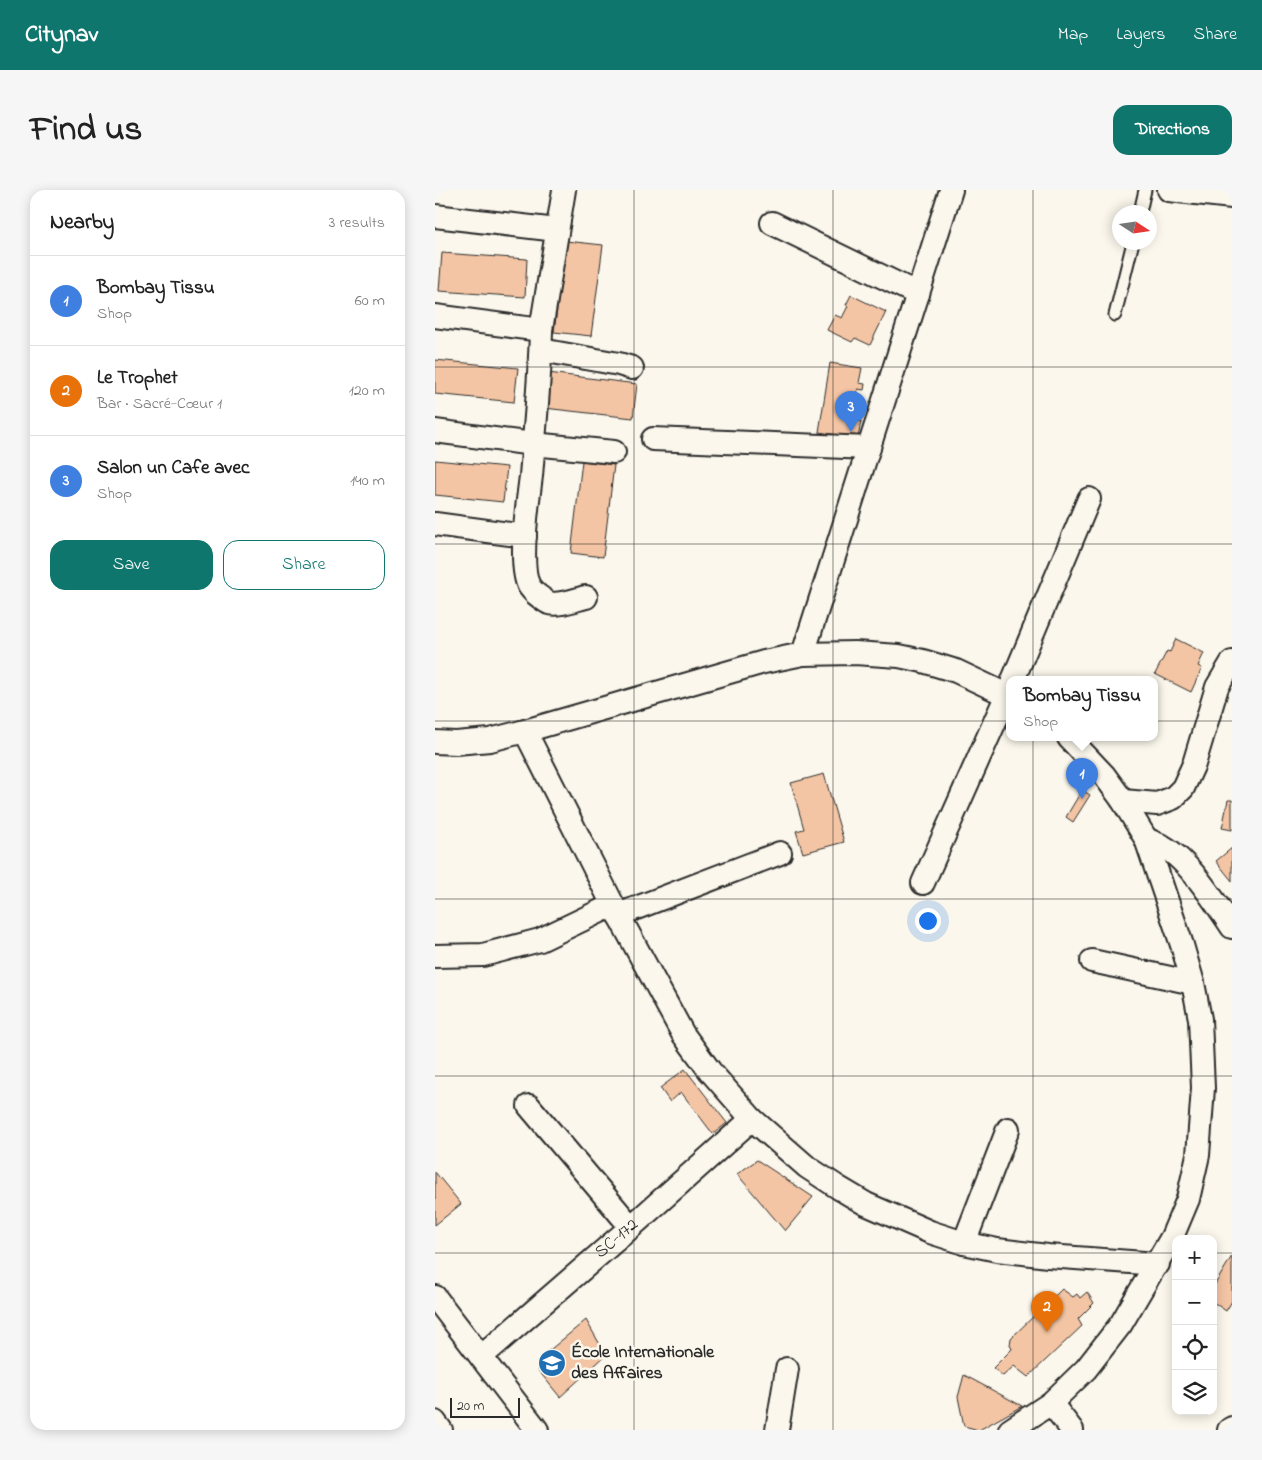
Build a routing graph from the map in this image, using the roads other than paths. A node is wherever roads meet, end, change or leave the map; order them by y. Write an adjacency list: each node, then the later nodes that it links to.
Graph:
1 (564, 190): 9 (street)
2 (951, 190): 11 (street)
3 (1145, 190): 6 (lane)
4 (1169, 190): 5 (street)
5 (1232, 198)
6 (1142, 205)
7 (435, 216): 9 (street)
8 (772, 223): 11 (street)
9 (557, 230): 14 (street)
10 (1131, 250): 12 (lane)
11 (918, 294): 19 (street)
12 (1115, 315)
13 (435, 316): 14 (street)
14 (541, 340): 15 (street); 18 (street)
15 (632, 368)
16 (435, 431): 18 (street)
17 (653, 439): 19 (street)
18 (533, 444): 20 (street); 23 (street)
19 (869, 448): 25 (street)
20 (614, 452)
21 (1089, 499): 27 (street)
22 (435, 524): 23 (street)
23 (525, 536): 24 (street)
24 (586, 597)
25 (803, 654): 28 (street); 30 (street)
26 (1232, 662): 33 (street)
27 (1016, 676)
28 (1006, 689)
29 (1006, 699): 36 (street)
30 (525, 731): 32 (street); 37 (street)
31 (1072, 741): 33 (street)
32 (435, 742)
33 (1123, 801): 34 (street)
34 (1146, 839): 38 (street); 41 (street)
35 (780, 854): 37 (street)
36 (923, 883)
37 (615, 910): 39 (street); 43 (street)
38 (1232, 927)
39 (435, 956)
40 (1092, 961): 41 (street)
41 (1193, 982): 47 (street)
42 (529, 1106): 45 (street)
43 (751, 1119): 45 (street, SC-172); 46 (street)
44 (1009, 1128): 46 (street)
45 (631, 1227): 49 (street, SC-172)
46 (965, 1244): 47 (street)
47 (1158, 1264): 51 (street)
48 (435, 1297): 49 (street)
49 (481, 1357): 54 (street)
50 (787, 1369): 55 (street)
51 (1051, 1403): 56 (street); 57 (street)
52 (435, 1422): 53 (street)
53 (441, 1430)
54 (537, 1430)
55 (777, 1430)
56 (1010, 1430)
57 (1072, 1430)

